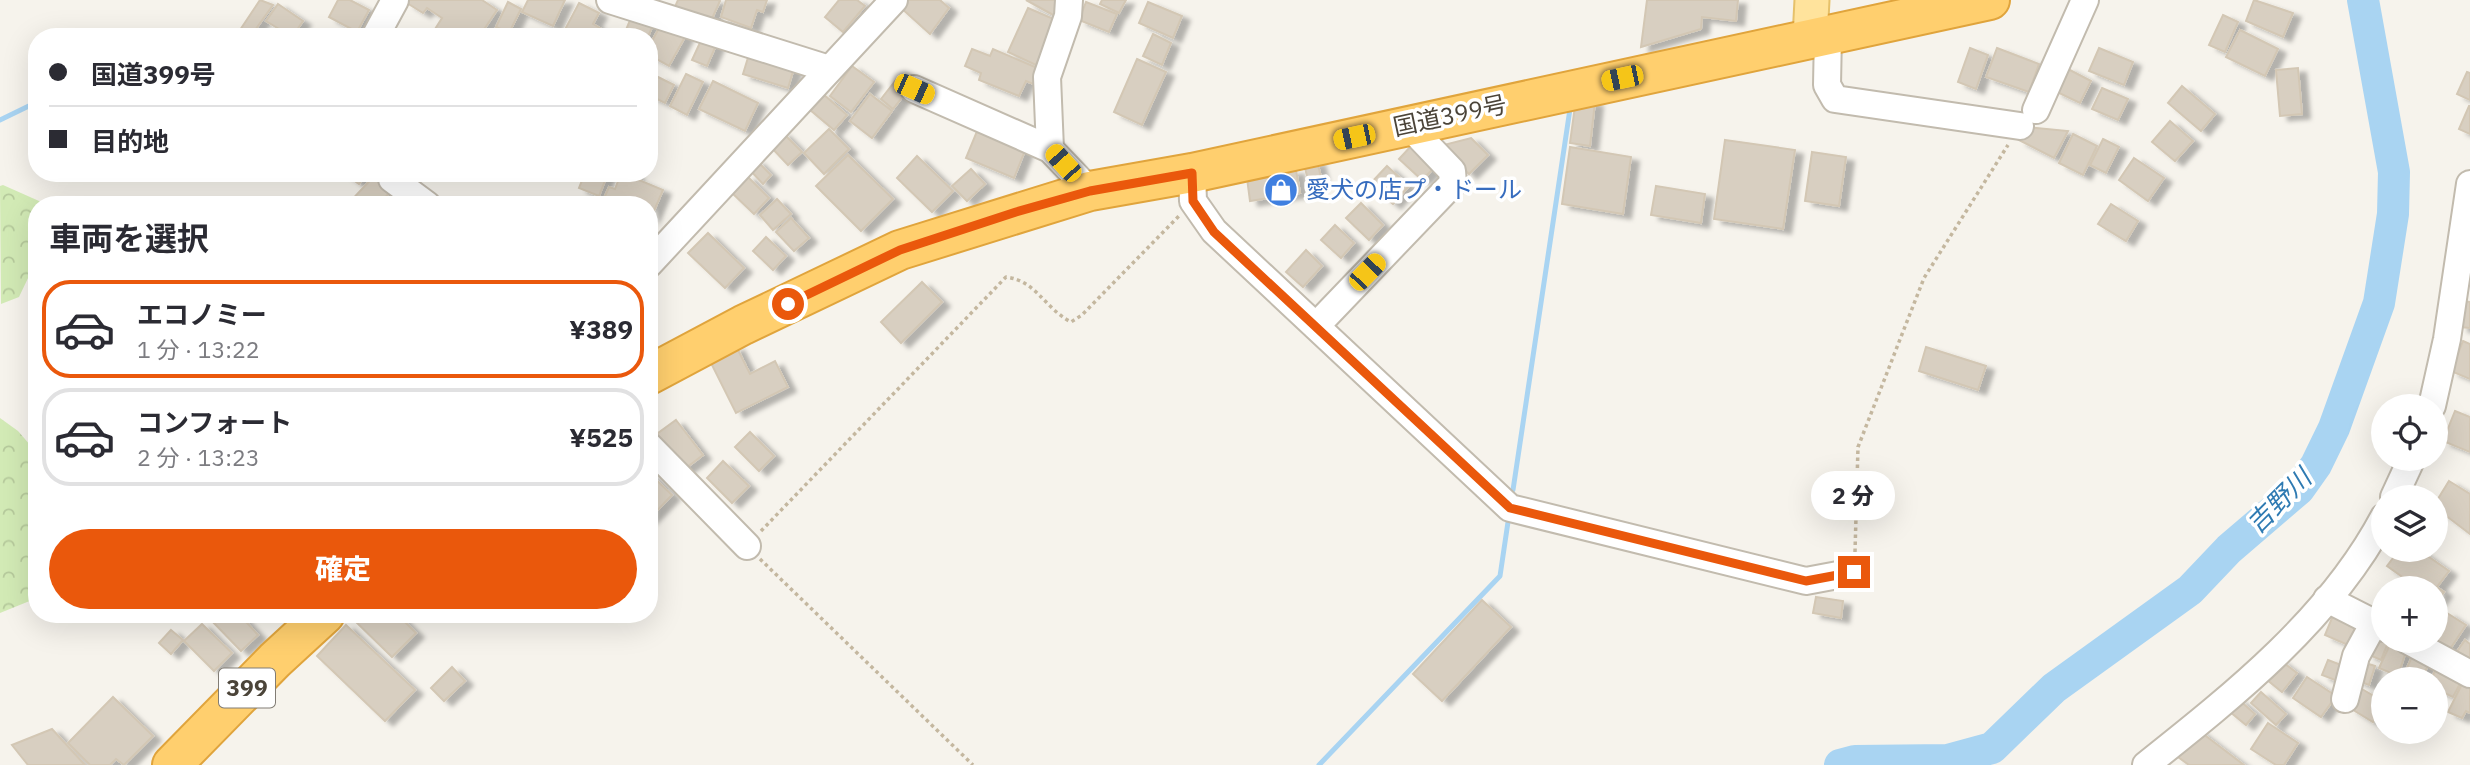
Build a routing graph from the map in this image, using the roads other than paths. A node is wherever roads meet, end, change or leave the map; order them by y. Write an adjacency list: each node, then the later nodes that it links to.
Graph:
1 (395, 0): 8 (street)
2 (610, 0): 10 (street)
3 (894, 0): 10 (street)
4 (1069, 0): 13 (street)
5 (1812, 0): 9 (main road)
6 (1990, 0): 9 (highway, 国道399号)
7 (2085, 0): 9 (street)
8 (380, 28)
9 (1819, 36): 12 (highway, 国道399号)
10 (829, 69): 19 (street)
11 (914, 89): 13 (street)
12 (1408, 125): 16 (highway, 国道399号); 20 (street)
13 (1051, 149): 17 (street)
14 (396, 182): 18 (street)
15 (2470, 184): 22 (street)
16 (1193, 187): 17 (highway, 国道399号); 20 (street)
17 (1090, 191): 21 (highway, 国道399号)
18 (416, 196)
19 (658, 254)
20 (1316, 326): 26 (street)
21 (658, 370)
22 (2434, 394)
23 (658, 455): 25 (street)
24 (2371, 540): 27 (street)
25 (747, 546)
26 (1854, 572)
27 (2327, 599): 28 (street); 35 (street)
28 (2371, 622)
29 (315, 623): 34 (highway, 399)
30 (2371, 636): 33 (street)
31 (2431, 653): 32 (street)
32 (2470, 674)
33 (2345, 699)
34 (172, 765)
35 (2146, 765)

